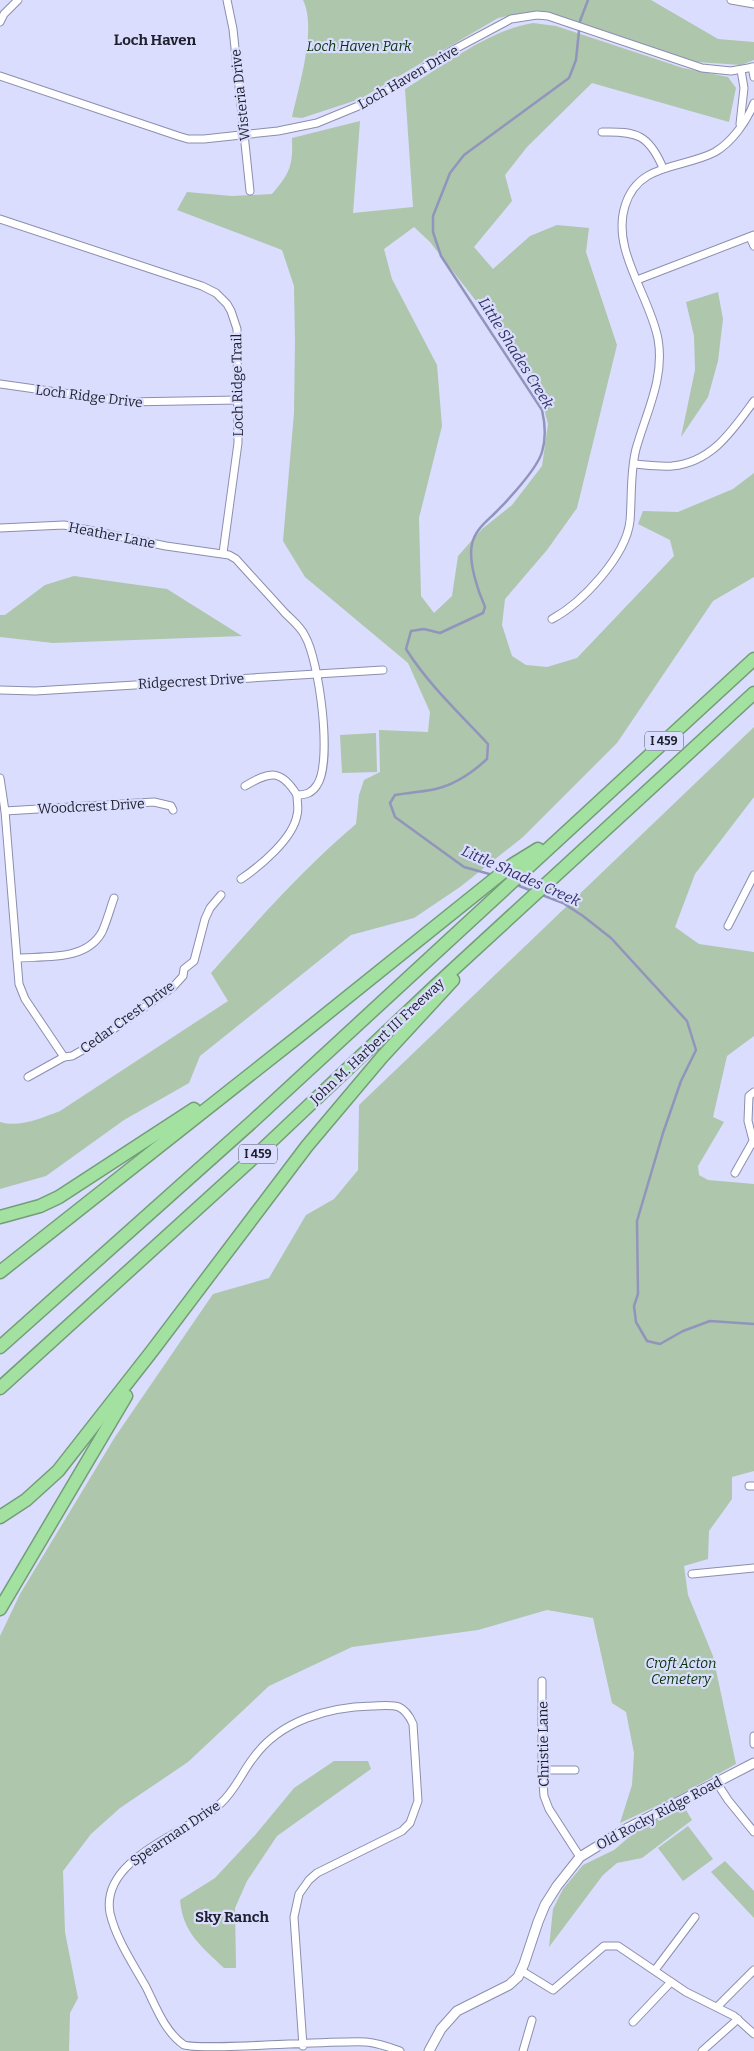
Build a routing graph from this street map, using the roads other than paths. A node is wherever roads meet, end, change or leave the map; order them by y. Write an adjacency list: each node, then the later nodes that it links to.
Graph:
1 (18, 0): 5 (street)
2 (227, 0): 13 (street, Wisteria Drive)
3 (731, 0): 4 (street)
4 (754, 4)
5 (0, 22)
6 (753, 67): 7 (street, Loch Haven Drive); 9 (street)
7 (741, 70): 11 (street); 13 (street, Loch Haven Drive)
8 (0, 76): 13 (street, Loch Haven Drive)
9 (754, 77)
10 (754, 103): 11 (street)
11 (740, 127): 14 (street)
12 (602, 132): 14 (street)
13 (244, 134): 15 (street, Wisteria Drive)
14 (663, 168): 19 (street)
15 (250, 191)
16 (0, 219): 21 (street, Loch Ridge Trail)
17 (752, 236): 18 (street); 19 (street)
18 (754, 246)
19 (637, 280): 23 (street)
20 (0, 384): 21 (street, Loch Ridge Drive)
21 (238, 400): 25 (street, Loch Ridge Trail)
22 (754, 401): 23 (street)
23 (634, 464): 26 (street)
24 (0, 528): 25 (street, Heather Lane)
25 (223, 553): 29 (street)
26 (552, 619)
27 (754, 659): 37 (highway, John M. Harbert III Freeway / I 459)
28 (383, 670): 29 (street, Ridgecrest Drive)
29 (318, 674): 30 (street, Ridgecrest Drive); 34 (street)
30 (0, 690)
31 (754, 694): 42 (highway, John M. Harbert III Freeway / I 459)
32 (0, 778): 36 (street, Cedar Crest Drive)
33 (245, 786): 34 (street)
34 (297, 796): 39 (street)
35 (173, 810): 36 (street, Woodcrest Drive)
36 (5, 811): 44 (street, Cedar Crest Drive)
37 (570, 827): 45 (highway); 54 (highway, John M. Harbert III Freeway / I 459)
38 (754, 875): 43 (street)
39 (241, 879)
40 (220, 895): 46 (street, Cedar Crest Drive)
41 (114, 898): 44 (street)
42 (501, 926): 55 (highway); 56 (highway, John M. Harbert III Freeway / I 459)
43 (728, 926)
44 (17, 958): 46 (street, Cedar Crest Drive)
45 (299, 1036): 52 (highway); 53 (highway)
46 (64, 1056): 47 (street, Cedar Crest Drive)
47 (28, 1078)
48 (754, 1092): 49 (street)
49 (752, 1126): 50 (street)
50 (753, 1143): 51 (street)
51 (735, 1173)
52 (0, 1217)
53 (0, 1272)
54 (0, 1347)
55 (152, 1351): 57 (highway); 60 (highway)
56 (0, 1388)
57 (0, 1518)
58 (754, 1568): 59 (street)
59 (692, 1574)
60 (0, 1609)
61 (542, 1681): 65 (street, Christie Lane)
62 (754, 1736): 63 (street)
63 (754, 1744)
64 (754, 1763): 67 (street, Old Rocky Ridge Road)
65 (542, 1770): 66 (street); 69 (street, Christie Lane)
66 (575, 1770)
67 (718, 1783): 68 (street); 69 (street, Old Rocky Ridge Road)
68 (754, 1832)
69 (580, 1857): 73 (street, Old Rocky Ridge Road)
70 (695, 1917): 71 (street)
71 (655, 1970): 73 (street); 74 (street)
72 (754, 1970): 75 (street)
73 (522, 1971): 82 (street, Old Rocky Ridge Road)
74 (671, 1982): 75 (street); 78 (street)
75 (718, 2006): 76 (street)
76 (738, 2019): 79 (street); 84 (street)
77 (532, 2020): 83 (street)
78 (633, 2022)
79 (754, 2034)
80 (302, 2046): 80 (street, Spearman Drive); 81 (street, Spearman Drive)
81 (400, 2051)
82 (428, 2051)
83 (523, 2051)
84 (702, 2051)

